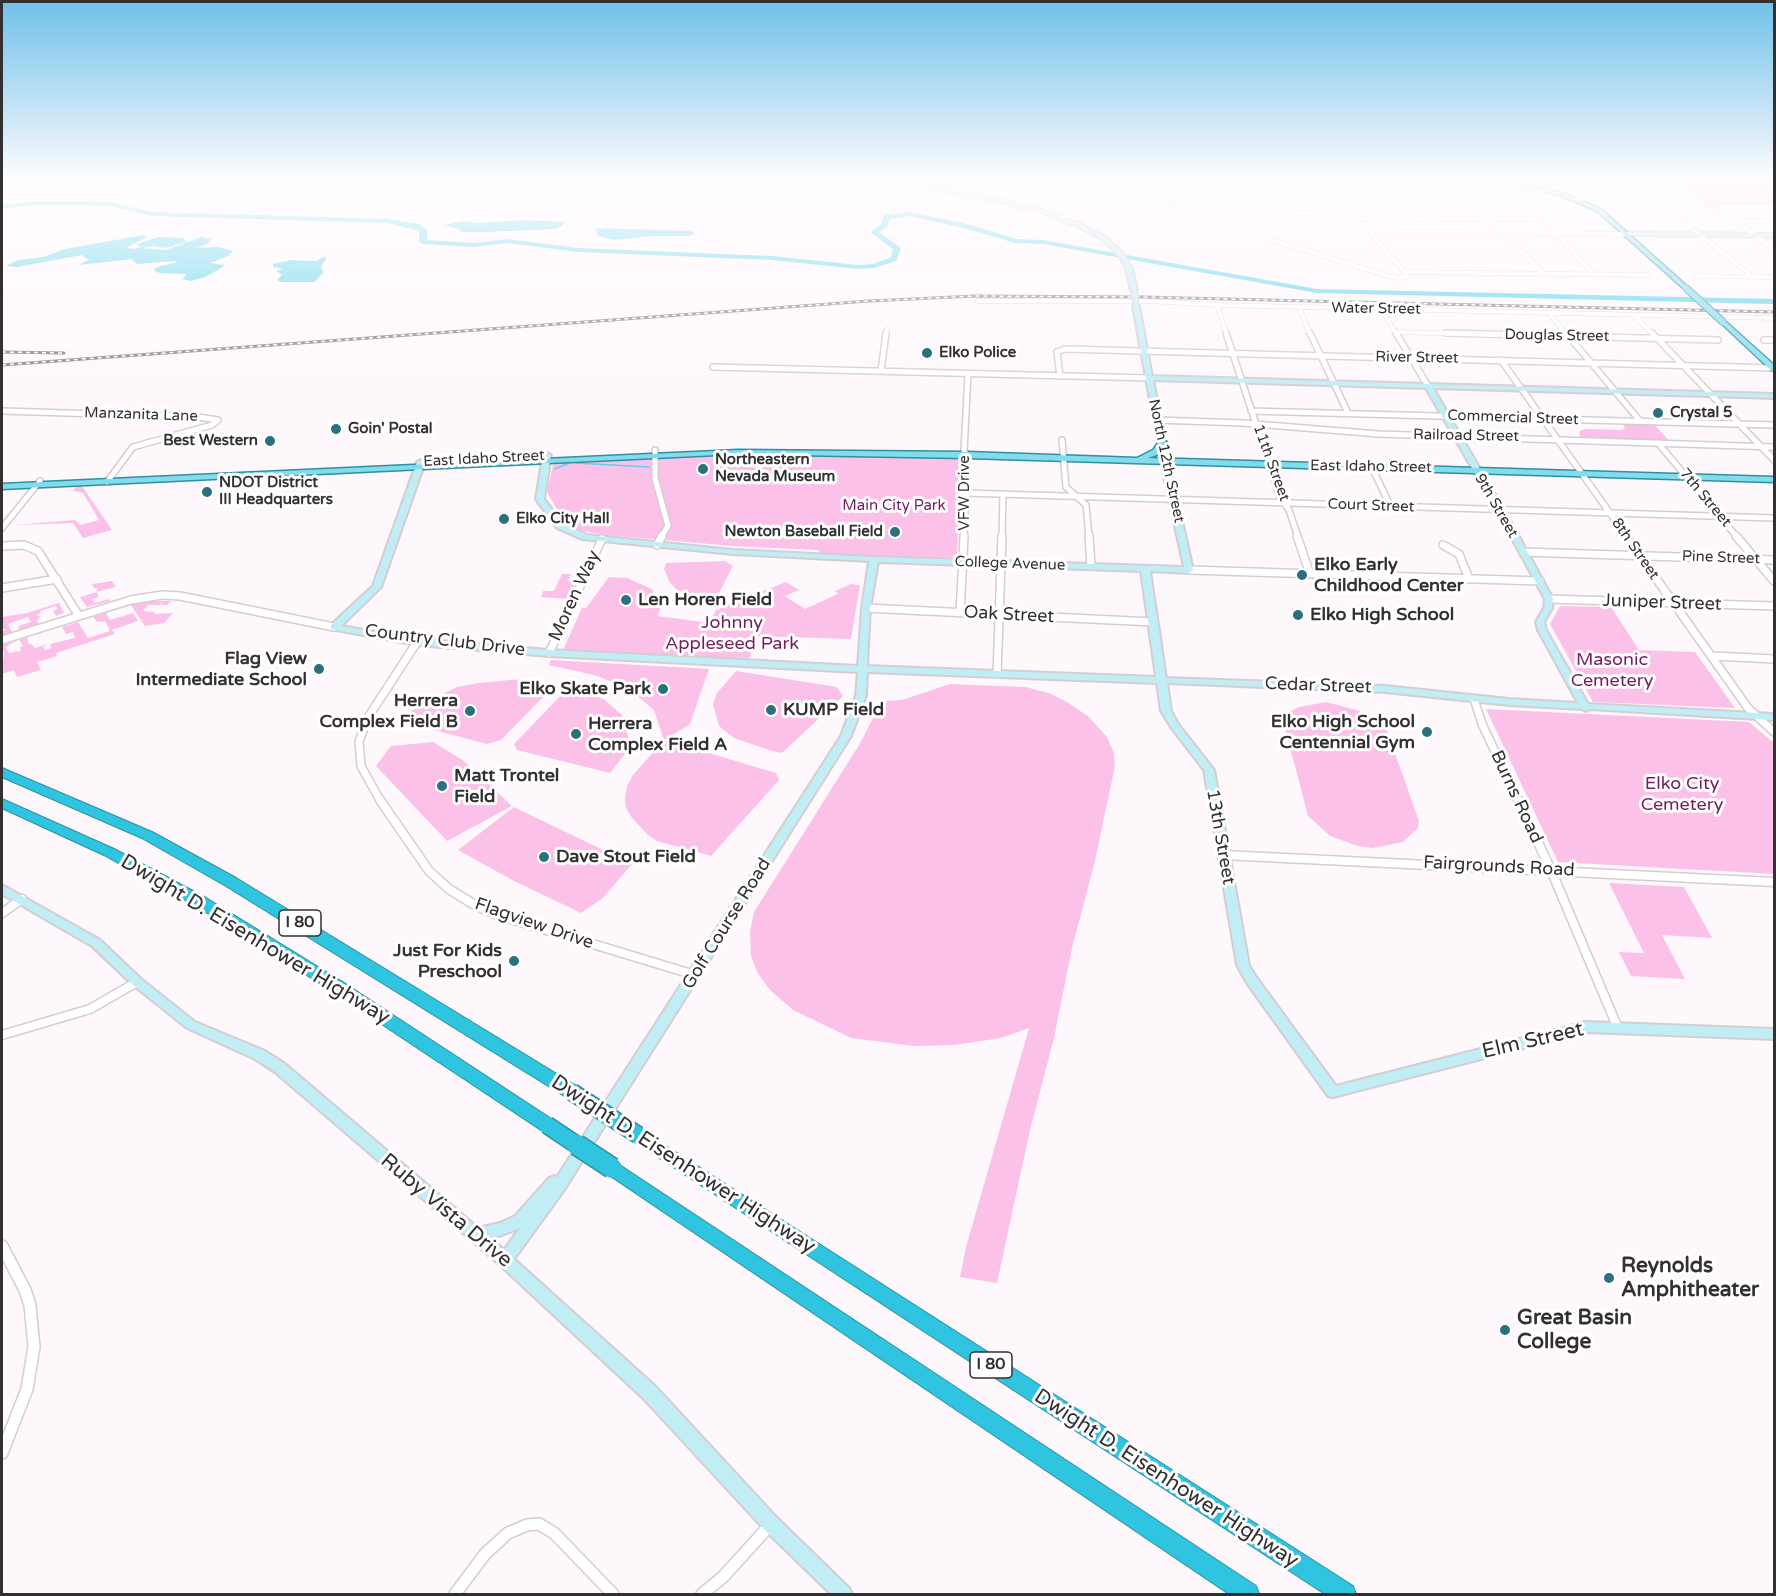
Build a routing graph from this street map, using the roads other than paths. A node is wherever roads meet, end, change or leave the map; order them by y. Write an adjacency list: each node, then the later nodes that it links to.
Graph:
1 (1119, 253): 29 (street, North 12th Street, bridge)
2 (1316, 253): 8 (street)
3 (1388, 253): 8 (street)
4 (1524, 253): 9 (street)
5 (1574, 253): 10 (street)
6 (1648, 253): 37 (main road, bridge)
7 (1724, 253): 13 (street)
8 (1404, 272): 9 (street)
9 (1542, 272): 10 (street)
10 (1593, 273): 11 (street)
11 (1648, 275)
12 (1696, 276): 13 (street)
13 (1751, 276): 14 (street)
14 (1774, 277)
15 (977, 302): 16 (street, Water Street)
16 (1218, 305): 17 (street, Water Street); 30 (street, 11th Street)
17 (1299, 307): 18 (street, Water Street); 31 (street)
18 (1381, 309): 19 (street, Water Street); 23 (street, 9th Street)
19 (1549, 313): 20 (street, Water Street); 24 (street)
20 (1634, 315): 21 (street, Water Street); 25 (street)
21 (1774, 318)
22 (887, 329): 38 (street)
23 (1396, 332): 24 (street, Douglas Street); 32 (street, 9th Street)
24 (1569, 337): 25 (street, Douglas Street); 34 (street)
25 (1656, 339): 26 (street, Douglas Street); 35 (street)
26 (1718, 340)
27 (1764, 340): 28 (street)
28 (1774, 340)
29 (1144, 351): 30 (street, River Street); 40 (street, River Street); 41 (street, North 12th Street)
30 (1232, 354): 31 (street, River Street); 42 (street, 11th Street)
31 (1319, 356): 32 (street, River Street); 43 (street)
32 (1410, 358): 33 (street, River Street); 44 (street, 9th Street)
33 (1502, 360): 34 (street, River Street); 45 (street, 8th Street)
34 (1591, 363): 35 (street, River Street); 46 (street)
35 (1682, 365): 37 (street, River Street); 47 (street)
36 (713, 368): 38 (street)
37 (1774, 368)
38 (881, 371): 39 (street)
39 (968, 374): 40 (street); 67 (street, VFW Drive)
40 (1060, 376): 41 (street)
41 (1149, 378): 42 (street); 54 (street, North 12th Street)
42 (1242, 381): 43 (street); 50 (street, 11th Street)
43 (1334, 383): 44 (street); 51 (street)
44 (1428, 386): 45 (street); 52 (street, 9th Street)
45 (1522, 389): 46 (street); 53 (street, 8th Street)
46 (1615, 391): 47 (street); 55 (street)
47 (1710, 394): 48 (street); 57 (street)
48 (1774, 396)
49 (2, 411): 81 (street, Manzanita Lane)
50 (1251, 411): 51 (street, Commercial Street); 56 (street, 11th Street)
51 (1348, 413): 52 (street, Commercial Street)
52 (1444, 416): 53 (street, Commercial Street); 59 (street, 9th Street)
53 (1542, 418): 55 (street, Commercial Street); 60 (street, 8th Street)
54 (1158, 420): 56 (street, Railroad Street); 62 (street, North 12th Street)
55 (1640, 421): 57 (street, Commercial Street)
56 (1257, 424): 59 (street, Railroad Street); 76 (street, 11th Street)
57 (1739, 424): 58 (street, Commercial Street); 64 (street)
58 (1774, 425)
59 (1455, 436): 60 (street, Railroad Street); 78 (street, 9th Street)
60 (1555, 439): 63 (street, Railroad Street); 79 (street, 8th Street)
61 (1062, 440): 70 (street)
62 (1163, 442): 72 (main road); 73 (street, North 12th Street)
63 (1658, 443): 64 (street, Railroad Street); 80 (street, 7th Street)
64 (1761, 447): 65 (street, Railroad Street); 71 (street)
65 (1774, 447)
66 (655, 452): 67 (main road, East Idaho Street); 69 (main road, East Idaho Street); 97 (street)
67 (967, 456): 70 (main road, East Idaho Street); 85 (street, VFW Drive)
68 (513, 457): 69 (main road, East Idaho Street); 74 (main road, East Idaho Street); 75 (main road)
69 (546, 458): 75 (main road, East Idaho Street); 96 (street, College Avenue)
70 (1062, 459): 72 (main road, East Idaho Street); 87 (street)
71 (1774, 460)
72 (1121, 461): 73 (main road, East Idaho Street)
73 (1165, 462): 76 (main road, East Idaho Street); 88 (street, North 12th Street)
74 (421, 464): 75 (main road, East Idaho Street); 81 (main road, East Idaho Street); 124 (street)
75 (475, 464)
76 (1269, 465): 77 (main road, East Idaho Street); 89 (street, 11th Street)
77 (1372, 468): 78 (main road, East Idaho Street); 90 (street)
78 (1475, 470): 79 (main road, East Idaho Street); 91 (street, 9th Street)
79 (1583, 474): 80 (main road, East Idaho Street); 92 (street, 8th Street)
80 (1688, 477): 82 (main road, East Idaho Street); 93 (street, 7th Street)
81 (108, 480): 83 (main road, East Idaho Street)
82 (1774, 480)
83 (38, 483): 84 (main road, East Idaho Street); 95 (street)
84 (2, 485)
85 (967, 493): 86 (street, Court Street); 105 (street, VFW Drive)
86 (1003, 494): 87 (street, Court Street); 106 (street)
87 (1078, 497): 88 (street, Court Street); 107 (street)
88 (1174, 500): 89 (street, Court Street); 109 (street, North 12th Street)
89 (1284, 503): 90 (street, Court Street); 110 (street, 11th Street)
90 (1391, 507): 91 (street, Court Street)
91 (1499, 509): 92 (street, Court Street); 100 (street, 9th Street)
92 (1611, 514): 93 (street, Court Street); 101 (street, 8th Street)
93 (1719, 516): 94 (street, Court Street); 103 (street, 7th Street)
94 (1774, 518)
95 (2, 528)
96 (602, 539): 97 (street, College Avenue); 127 (street, Moren Way)
97 (657, 545): 102 (street, College Avenue)
98 (1443, 545): 112 (street)
99 (2, 546): 111 (street)
100 (1523, 552): 101 (street, Pine Street); 113 (street, 9th Street)
101 (1639, 555): 103 (street, Pine Street); 117 (street, 8th Street)
102 (874, 559): 105 (street, College Avenue); 119 (street, Golf Course Road)
103 (1757, 560): 104 (street, Pine Street); 114 (street, 7th Street)
104 (1774, 560)
105 (964, 562): 106 (street, College Avenue); 120 (street, VFW Drive)
106 (1001, 564): 107 (street, College Avenue); 122 (street)
107 (1091, 566): 108 (street, College Avenue)
108 (1145, 568): 109 (street, College Avenue); 123 (street, 13th Street)
109 (1189, 570): 110 (street, College Avenue)
110 (1310, 574): 112 (street, College Avenue)
111 (57, 579): 115 (street); 121 (street)
112 (1469, 579): 113 (street, College Avenue)
113 (1540, 581): 116 (street, 9th Street)
114 (1774, 581)
115 (2, 588)
116 (1549, 598): 117 (street, Juniper Street); 134 (street)
117 (1672, 603): 118 (street, Juniper Street); 128 (street, 8th Street)
118 (1774, 606)
119 (866, 608): 120 (street, Oak Street); 130 (street, Golf Course Road)
120 (960, 613): 122 (street, Oak Street)
121 (79, 616): 124 (street, Country Club Drive); 125 (street, Country Club Drive)
122 (1000, 616): 123 (street, Oak Street); 131 (street)
123 (1153, 622): 132 (street, 13th Street)
124 (333, 627): 126 (street, Country Club Drive)
125 (2, 640)
126 (417, 642): 127 (street, Country Club Drive); 146 (street, Flagview Drive)
127 (549, 653): 130 (street, Country Club Drive)
128 (1713, 656): 129 (street); 135 (street, 8th Street)
129 (1774, 659)
130 (861, 669): 131 (street, Cedar Street); 146 (street, Golf Course Road)
131 (997, 674): 132 (street, Cedar Street)
132 (1162, 680): 133 (street, Cedar Street); 140 (street, 13th Street)
133 (1474, 699): 134 (street, Cedar Street); 141 (street, Burns Road)
134 (1586, 708): 135 (street, Cedar Street)
135 (1759, 716): 136 (street, Cedar Street); 137 (street, 8th Street)
136 (1774, 717)
137 (1774, 732)
138 (6, 773): 164 (highway, Dwight D. Eisenhower Highway / I 80, bridge)
139 (2, 803): 163 (highway, Dwight D. Eisenhower Highway / I 80, bridge)
140 (1224, 855): 141 (street, Fairgrounds Road); 151 (street, 13th Street)
141 (1551, 870): 142 (street, Fairgrounds Road); 148 (street, Burns Road)
142 (1774, 882)
143 (2, 889): 144 (street, Ruby Vista Drive)
144 (22, 899): 145 (street); 147 (street, Ruby Vista Drive)
145 (2, 913)
146 (696, 975): 152 (street, Golf Course Road)
147 (137, 982): 150 (street); 153 (street, Ruby Vista Drive)
148 (1617, 1026): 149 (street, Elm Street); 151 (street, Elm Street)
149 (1774, 1034)
150 (2, 1035)
151 (1333, 1092)
152 (575, 1161): 153 (street); 155 (street, Golf Course Road)
153 (475, 1235): 155 (street, Ruby Vista Drive)
154 (2, 1246): 156 (street)
155 (506, 1260): 158 (street, Ruby Vista Drive)
156 (5, 1438): 157 (street)
157 (2, 1453)
158 (771, 1524): 161 (street); 162 (street, Ruby Vista Drive)
159 (455, 1594): 160 (street)
160 (613, 1594)
161 (702, 1594)
162 (843, 1594)
163 (1248, 1594)
164 (1345, 1594)

